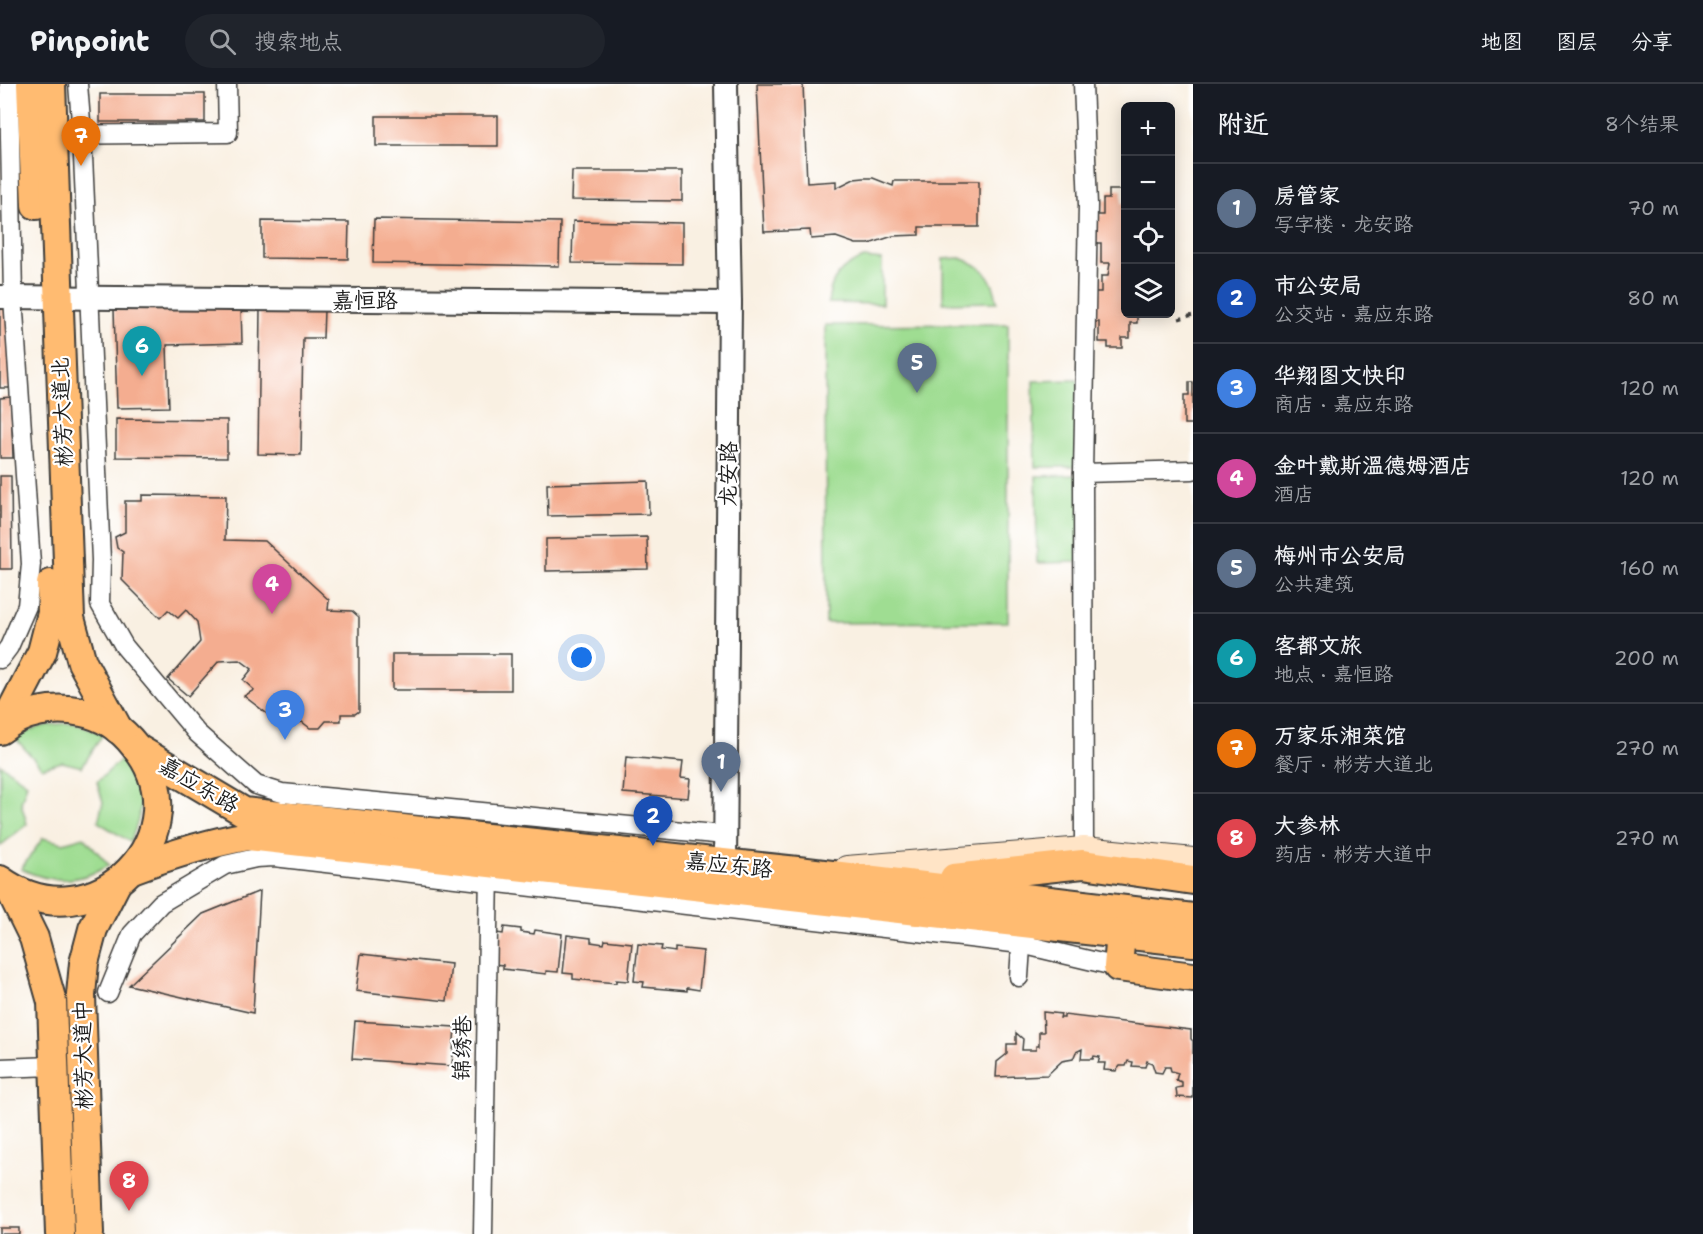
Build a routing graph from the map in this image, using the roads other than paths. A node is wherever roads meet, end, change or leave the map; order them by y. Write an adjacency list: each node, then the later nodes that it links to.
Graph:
1 (9, 84): 10 (street)
2 (31, 84): 10 (main road, 彬芳大道北)
3 (51, 84): 9 (main road, 彬芳大道北)
4 (78, 84): 8 (street)
5 (227, 84): 8 (street)
6 (726, 84): 12 (street, 龙安路)
7 (1083, 84): 14 (street)
8 (82, 134): 9 (street); 11 (street)
9 (53, 135): 10 (main road, 彬芳大道北)
10 (28, 297): 11 (street, 嘉恒路); 15 (street); 16 (main road, 彬芳大道北); 17 (main road, 彬芳大道北)
11 (90, 298): 12 (street, 嘉恒路); 18 (street)
12 (730, 303): 18 (street, 龙安路)
13 (1193, 470): 14 (street)
14 (1083, 473): 19 (street)
15 (0, 658)
16 (2, 729): 17 (main road, 嘉应东路)
17 (128, 739): 21 (main road, 嘉应东路); 25 (main road, 彬芳大道北)
18 (725, 835): 21 (street, 龙安路)
19 (1084, 850): 20 (main road); 22 (main road)
20 (1193, 861)
21 (725, 865): 22 (main road, 嘉应东路)
22 (807, 872): 28 (main road, 嘉应东路)
23 (489, 873): 25 (main road, 嘉应东路); 31 (main road, 嘉应东路); 36 (street); 41 (street, 锦绣巷)
24 (1142, 874): 26 (main road); 28 (main road); 30 (main road)
25 (125, 876): 27 (main road, 嘉应东路); 40 (main road, 彬芳大道中)
26 (1193, 880)
27 (5, 884): 37 (main road, 彬芳大道中)
28 (906, 884): 30 (main road, 嘉应东路)
29 (1193, 918): 30 (main road, 嘉应东路)
30 (1124, 922): 31 (main road, 嘉应东路); 32 (main road, 嘉应东路); 33 (main road)
31 (1022, 932): 33 (street); 34 (street)
32 (1193, 942)
33 (1118, 967): 35 (main road)
34 (1019, 977)
35 (1193, 977)
36 (108, 993)
37 (54, 1066): 38 (street); 39 (main road, 彬芳大道中)
38 (0, 1068)
39 (60, 1234)
40 (89, 1234)
41 (483, 1234)

